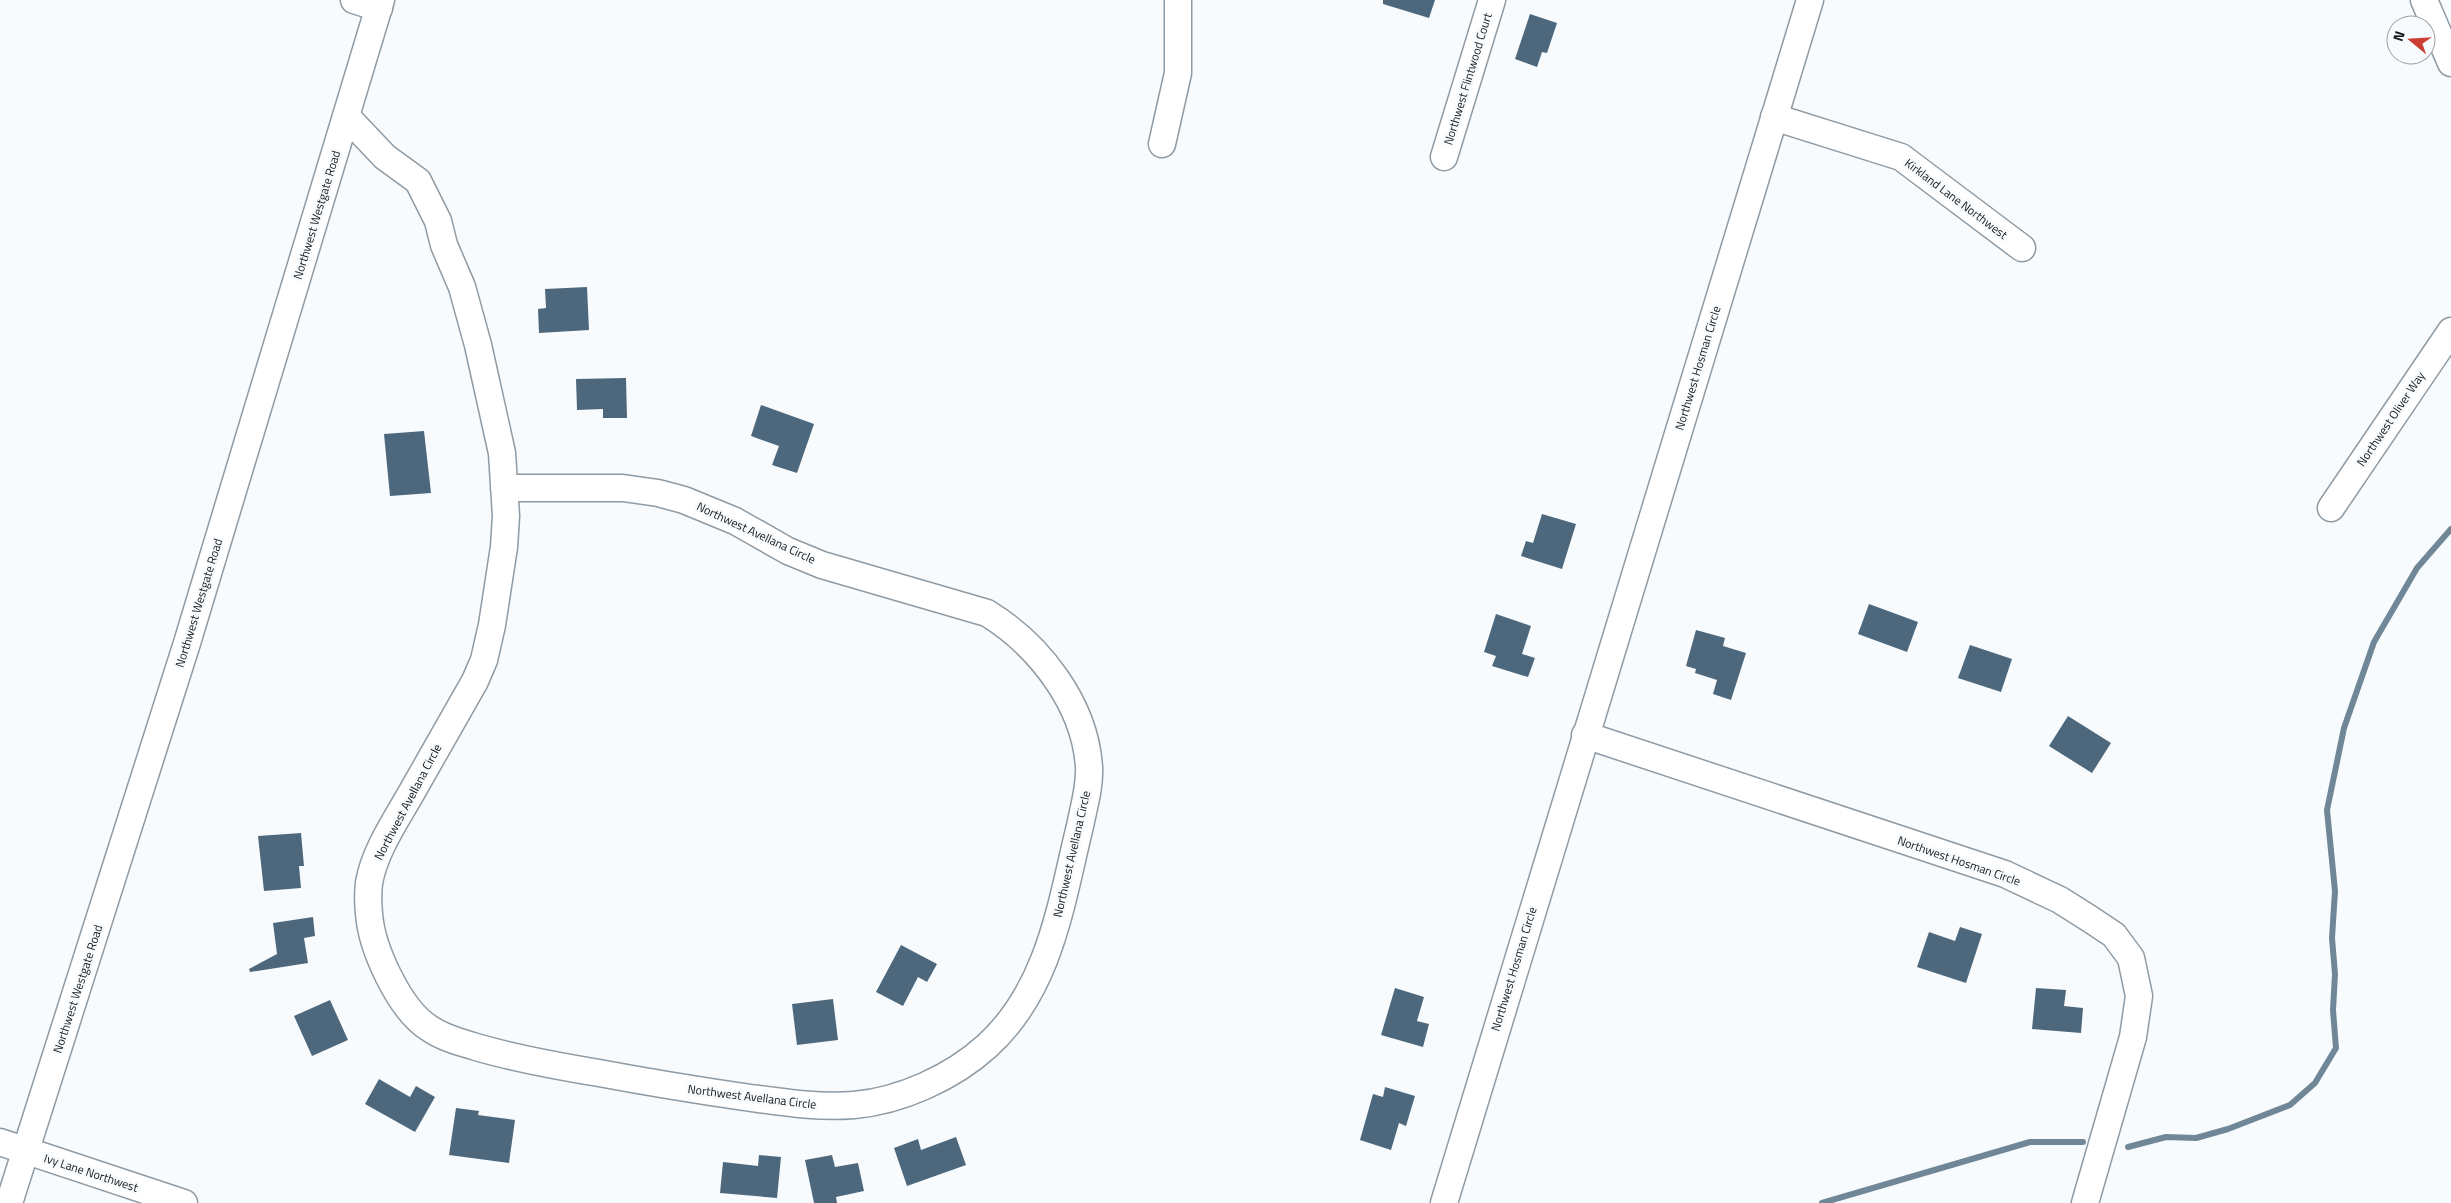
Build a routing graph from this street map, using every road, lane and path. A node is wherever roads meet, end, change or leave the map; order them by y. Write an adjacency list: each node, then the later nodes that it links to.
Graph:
1 (354, 0): 6 (street)
2 (1178, 0): 10 (street)
3 (1492, 0): 11 (street, Northwest Flintwood Court)
4 (1810, 0): 9 (street, Northwest Hosman Circle)
5 (2424, 0): 7 (street)
6 (380, 4): 8 (street, Northwest Westgate Road)
7 (2451, 63)
8 (347, 117): 14 (street, Northwest Avellana Circle); 18 (street, Northwest Westgate Road)
9 (1774, 117): 12 (street, Kirkland Lane Northwest); 16 (street, Northwest Hosman Circle)
10 (1162, 144)
11 (1444, 157)
12 (2022, 248)
13 (2451, 331): 15 (street, Northwest Oliver Way)
14 (504, 488): 14 (street, Northwest Avellana Circle)
15 (2331, 508)
16 (1585, 735): 21 (street, Northwest Hosman Circle); 22 (street, Northwest Hosman Circle)
17 (0, 1142): 18 (street, Ivy Lane Northwest)
18 (26, 1152): 19 (street, Northwest Westgate Road); 20 (street, Ivy Lane Northwest)
19 (9, 1203)
20 (184, 1203)
21 (1444, 1203)
22 (2085, 1203)

